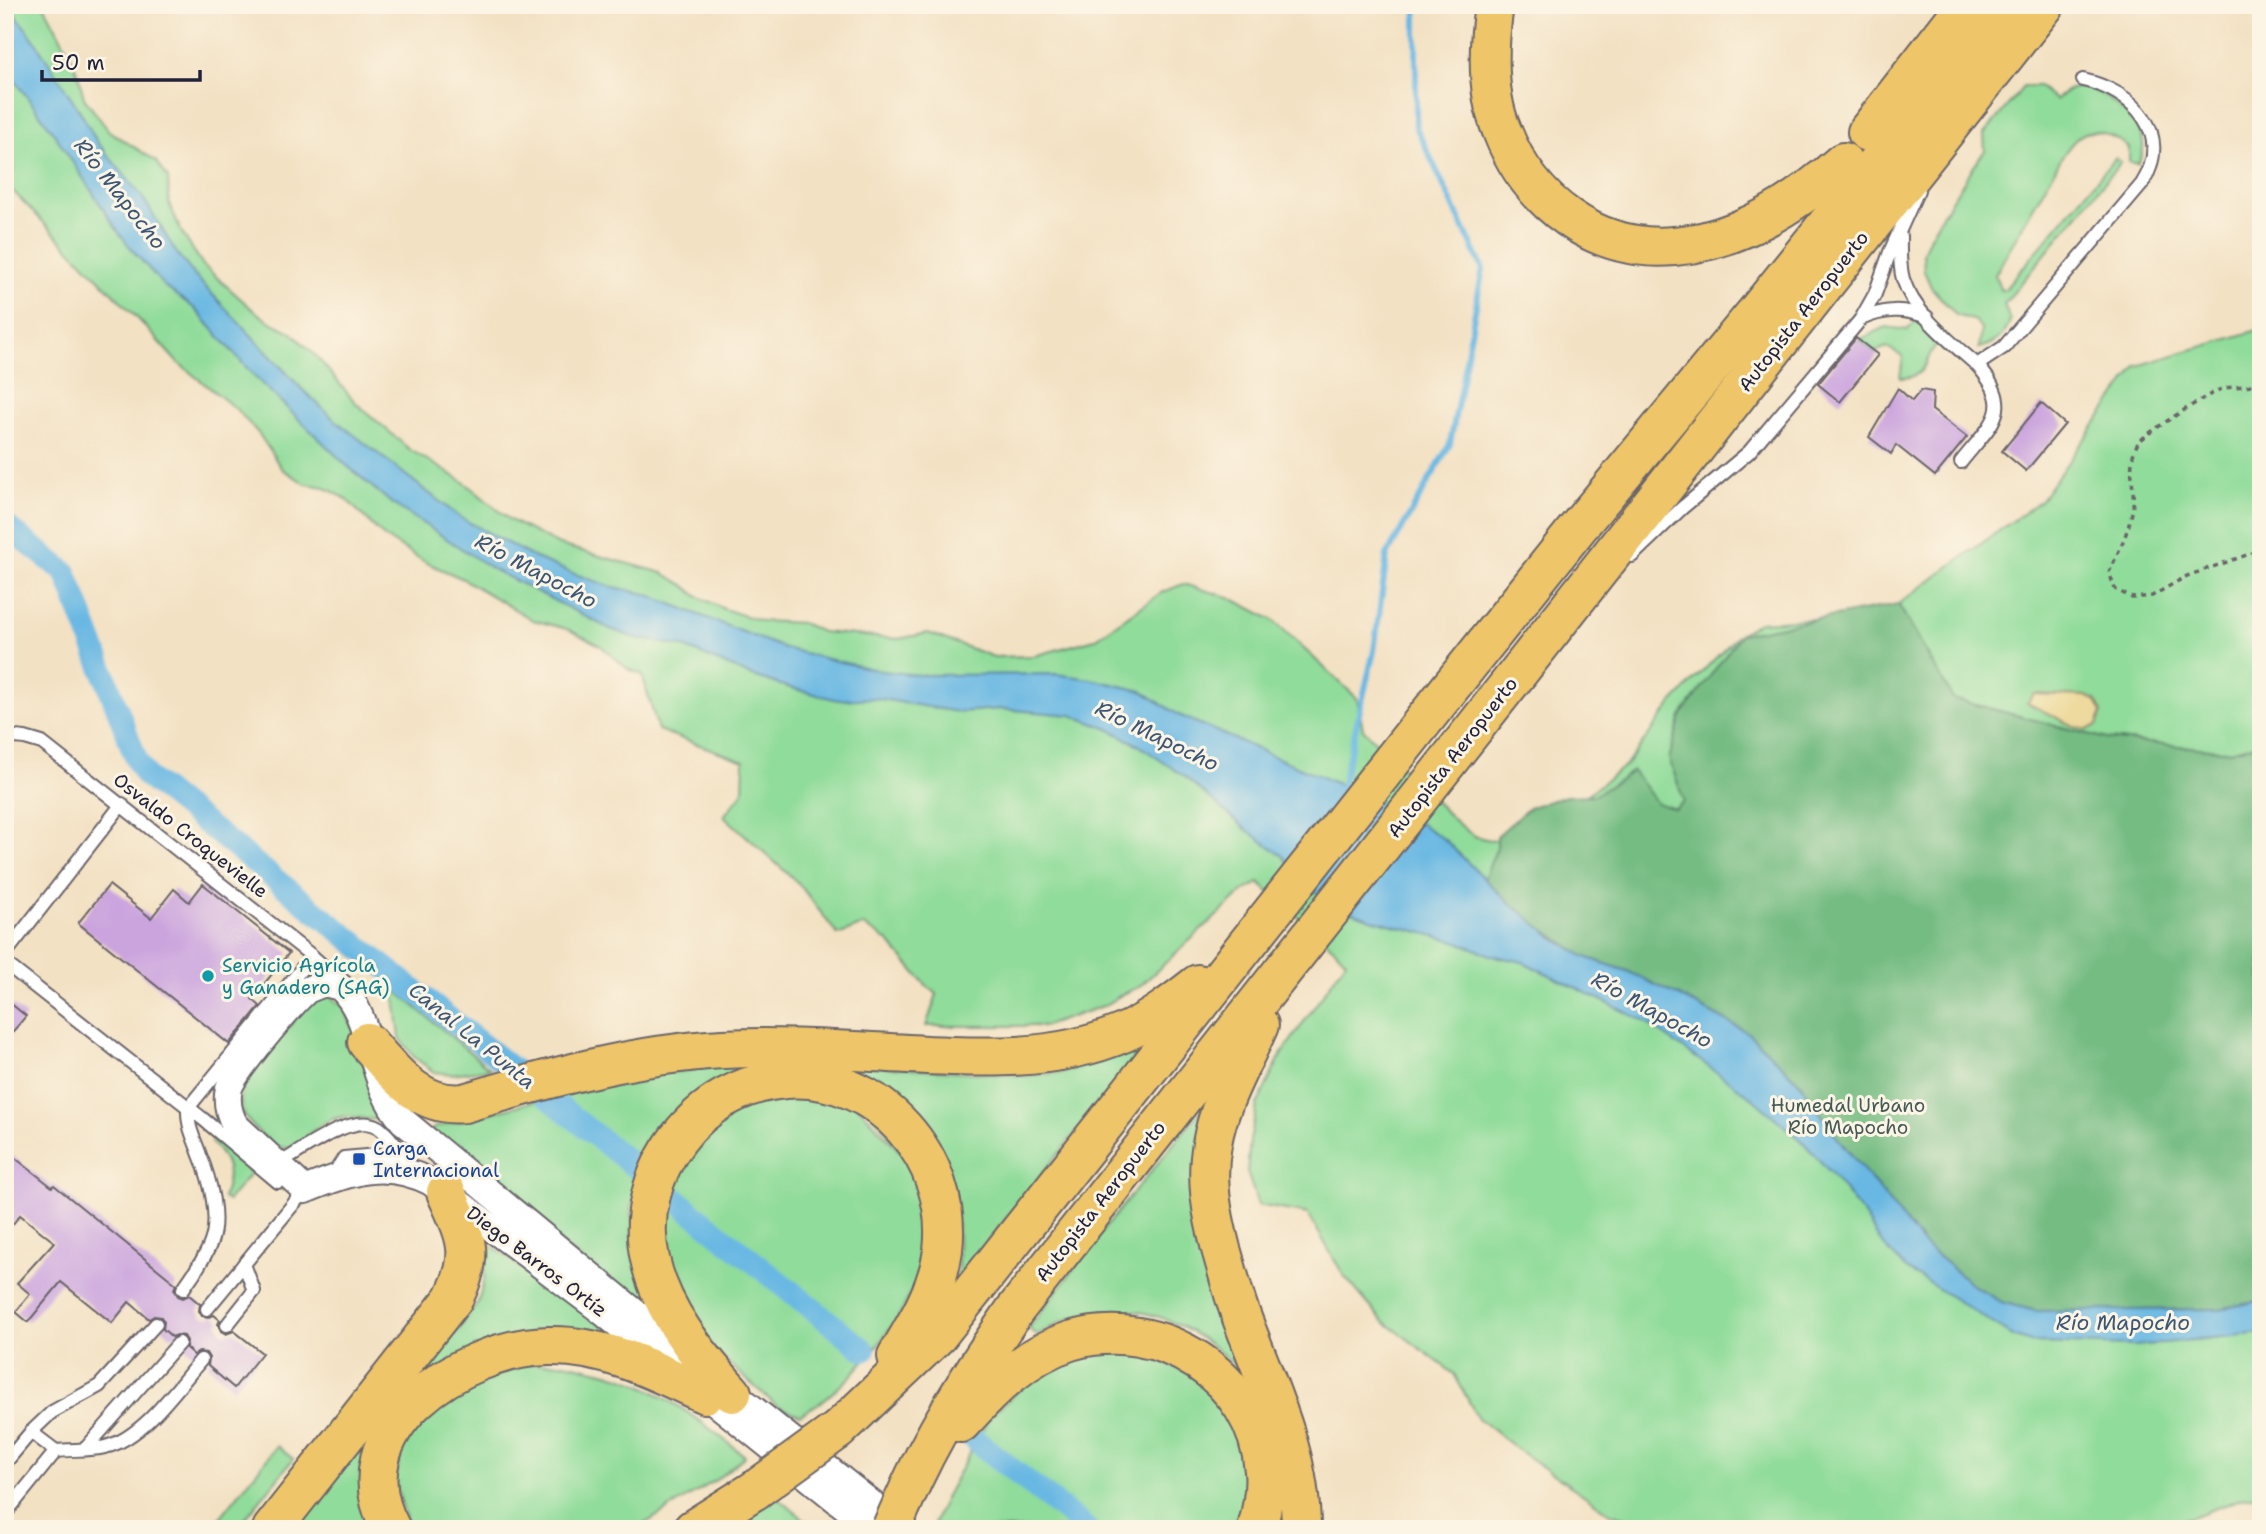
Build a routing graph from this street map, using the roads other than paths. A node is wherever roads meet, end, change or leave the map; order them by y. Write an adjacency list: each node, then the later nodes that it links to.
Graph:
1 (1494, 5): 7 (highway)
2 (1966, 5): 7 (highway, Autopista Aeropuerto)
3 (2003, 5): 13 (highway, Autopista Aeropuerto)
4 (2045, 5): 6 (highway, Autopista Aeropuerto)
5 (2082, 80): 11 (lane)
6 (1933, 146): 8 (lane); 14 (highway, Autopista Aeropuerto)
7 (1843, 162): 13 (highway, Autopista Aeropuerto)
8 (1900, 229): 9 (lane); 10 (lane)
9 (1927, 318): 10 (lane); 11 (lane)
10 (1861, 319): 14 (lane)
11 (1977, 365): 12 (lane)
12 (1961, 462)
13 (1584, 520): 17 (highway, Autopista Aeropuerto)
14 (1561, 618): 21 (highway, Autopista Aeropuerto)
15 (5, 736): 16 (lane, Osvaldo Croquevielle)
16 (122, 804): 18 (lane); 19 (lane, Osvaldo Croquevielle)
17 (1250, 939): 23 (highway); 36 (highway, Autopista Aeropuerto)
18 (5, 954)
19 (312, 956): 22 (lane, Osvaldo Croquevielle); 24 (lane)
20 (5, 963): 24 (lane)
21 (1289, 963): 41 (highway, Autopista Aeropuerto); 48 (highway)
22 (340, 987): 23 (street, Diego Barros Ortíz); 25 (street)
23 (367, 1042): 35 (street, Diego Barros Ortíz)
24 (188, 1108): 27 (lane); 29 (lane)
25 (277, 1165): 26 (lane); 27 (street)
26 (421, 1179): 27 (street); 35 (street, Diego Barros Ortíz); 43 (highway)
27 (305, 1191): 28 (lane)
28 (244, 1264): 30 (lane); 32 (lane)
29 (183, 1289)
30 (207, 1309)
31 (156, 1324): 37 (lane)
32 (227, 1325)
33 (180, 1343): 38 (lane)
34 (201, 1360): 38 (lane)
35 (718, 1394): 36 (highway); 41 (street, Diego Barros Ortíz); 44 (highway); 46 (street, Diego Barros Ortíz)
36 (852, 1418): 45 (highway, Autopista Aeropuerto, bridge)
37 (31, 1432): 39 (lane); 40 (lane)
38 (86, 1448): 39 (lane)
39 (56, 1451): 42 (lane)
40 (5, 1464)
41 (902, 1511): 47 (highway)
42 (5, 1514)
43 (272, 1529)
44 (391, 1529)
45 (693, 1529)
46 (873, 1529)
47 (1257, 1529)
48 (1301, 1529)

